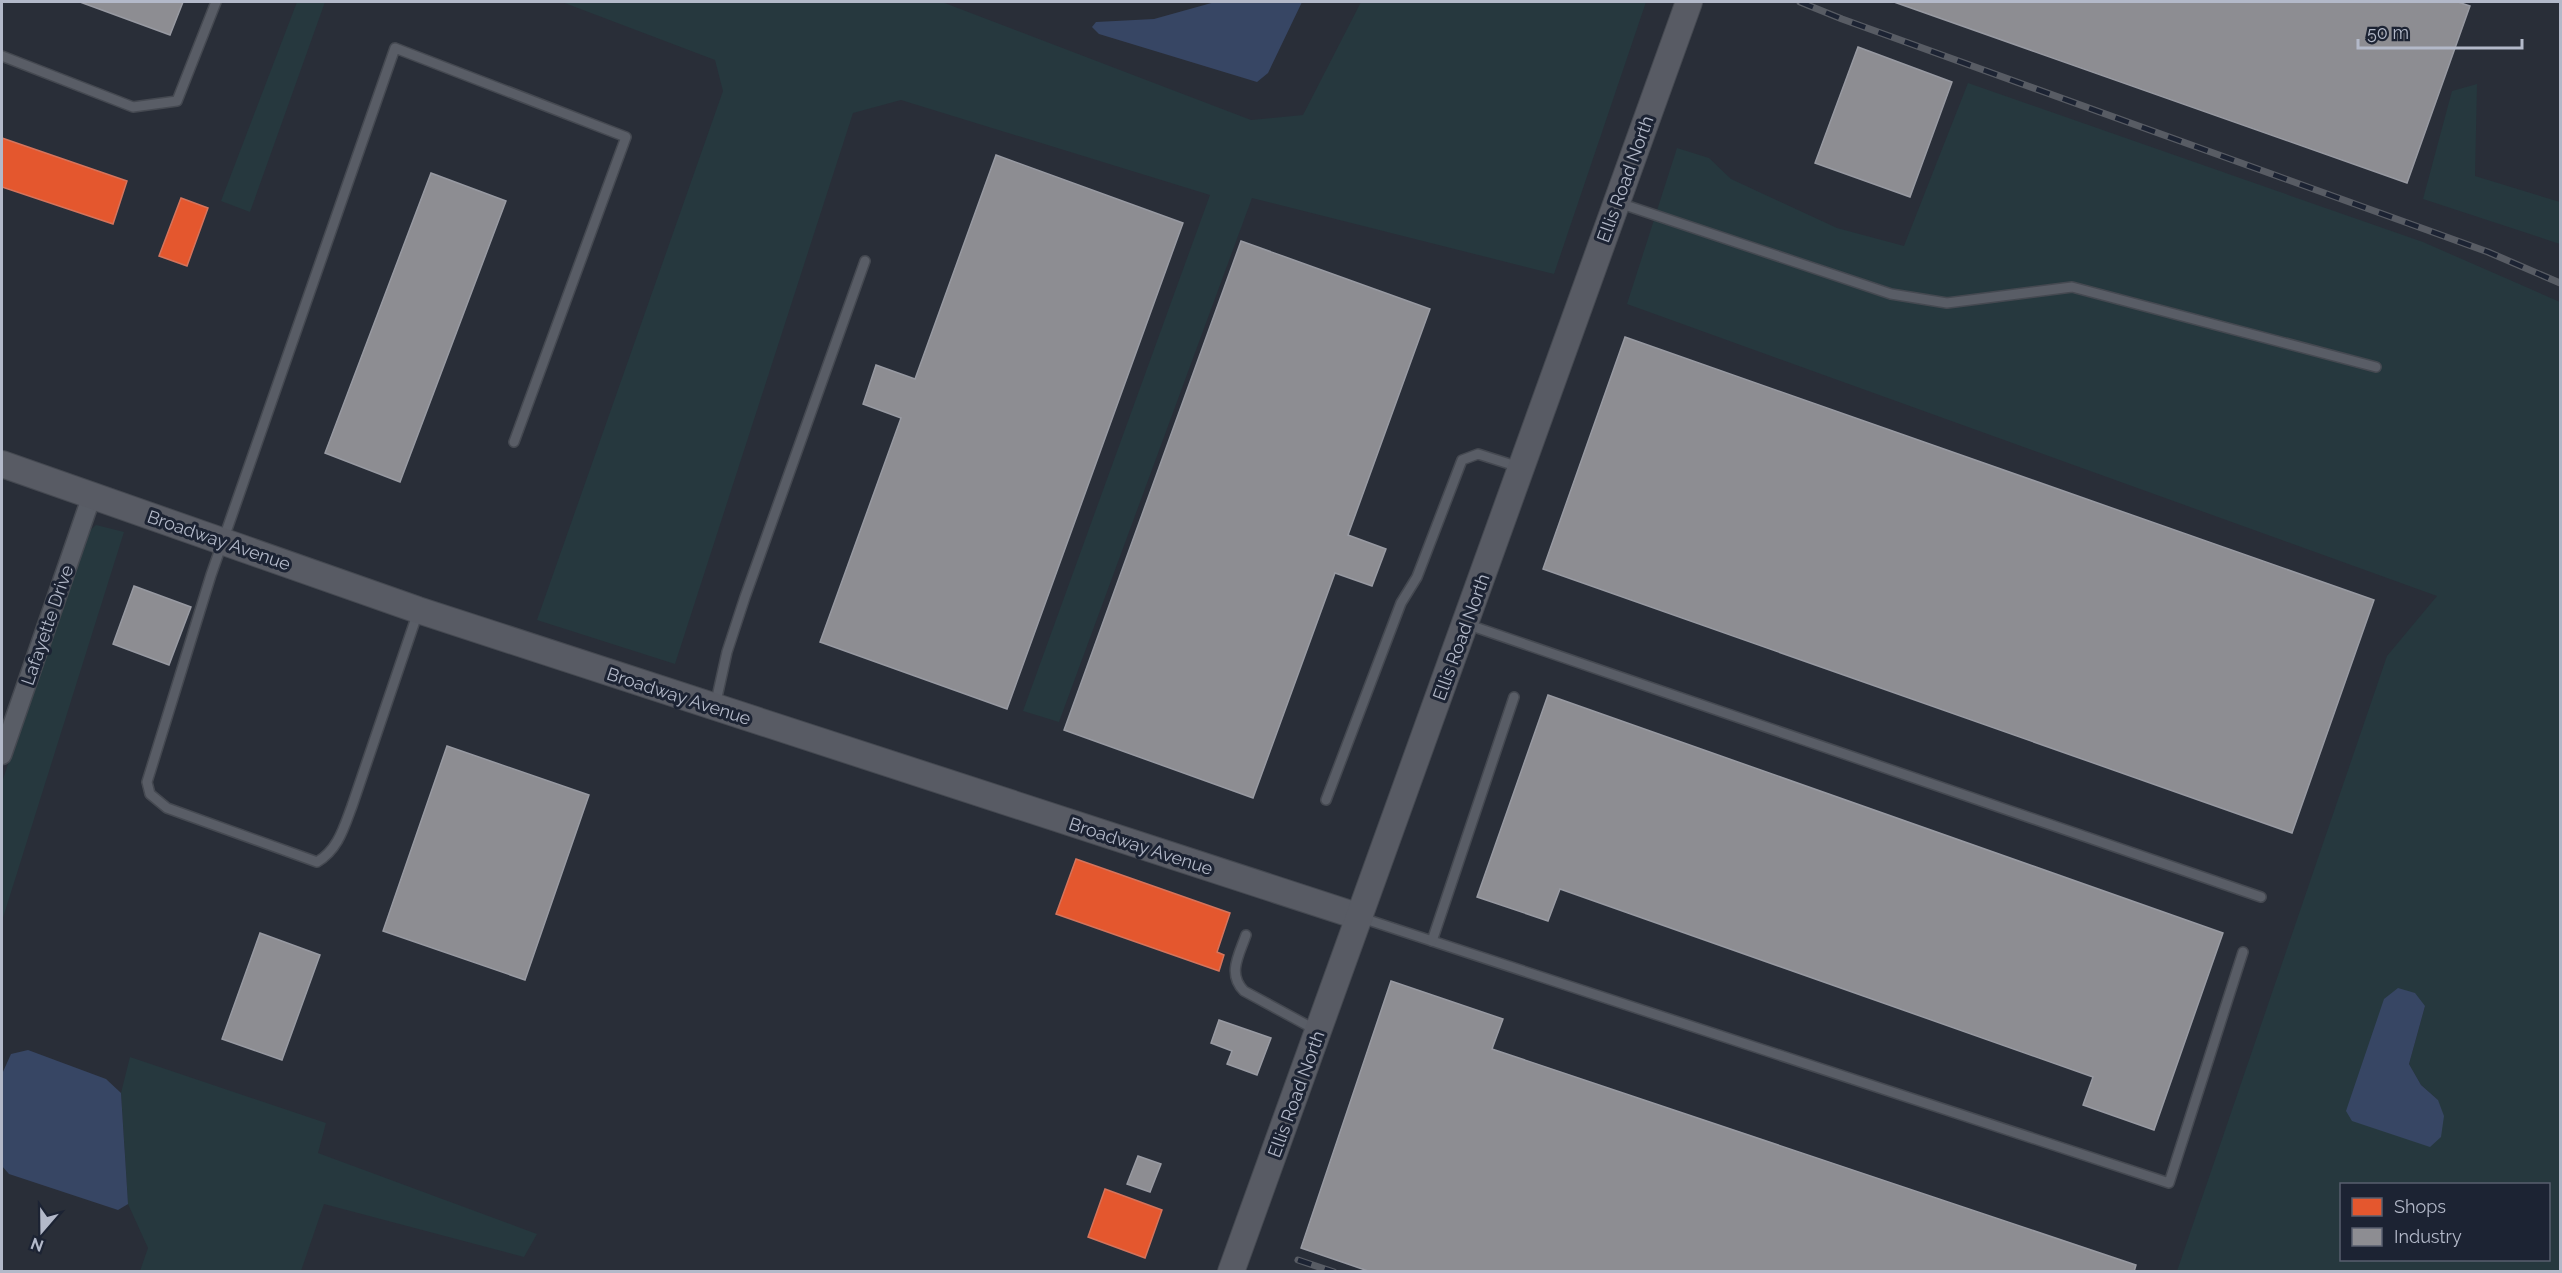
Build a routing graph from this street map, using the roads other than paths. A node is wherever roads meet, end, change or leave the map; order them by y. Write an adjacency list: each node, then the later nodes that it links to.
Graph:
1 (216, 2): 3 (lane)
2 (1689, 2): 4 (street, Ellis Road North)
3 (2, 56)
4 (1617, 202): 6 (lane); 9 (street, Ellis Road North)
5 (865, 261): 15 (lane)
6 (2376, 367)
7 (514, 441): 11 (lane)
8 (2, 464): 10 (street, Broadway Avenue)
9 (1521, 468): 13 (street, Ellis Road North); 17 (lane)
10 (92, 495): 11 (street, Broadway Avenue); 16 (street, Lafayette Drive)
11 (224, 542): 12 (street, Broadway Avenue); 12 (lane)
12 (418, 610): 15 (street, Broadway Avenue)
13 (1465, 624): 18 (lane); 19 (street, Ellis Road North)
14 (1514, 697): 21 (lane)
15 (714, 708): 19 (street, Broadway Avenue)
16 (2, 753)
17 (1326, 800)
18 (2261, 897)
19 (1359, 917): 21 (lane); 23 (street, Ellis Road North)
20 (1246, 935): 23 (lane)
21 (1432, 941): 22 (lane)
22 (2243, 952)
23 (1318, 1031): 24 (street, Ellis Road North)
24 (1231, 1272)

